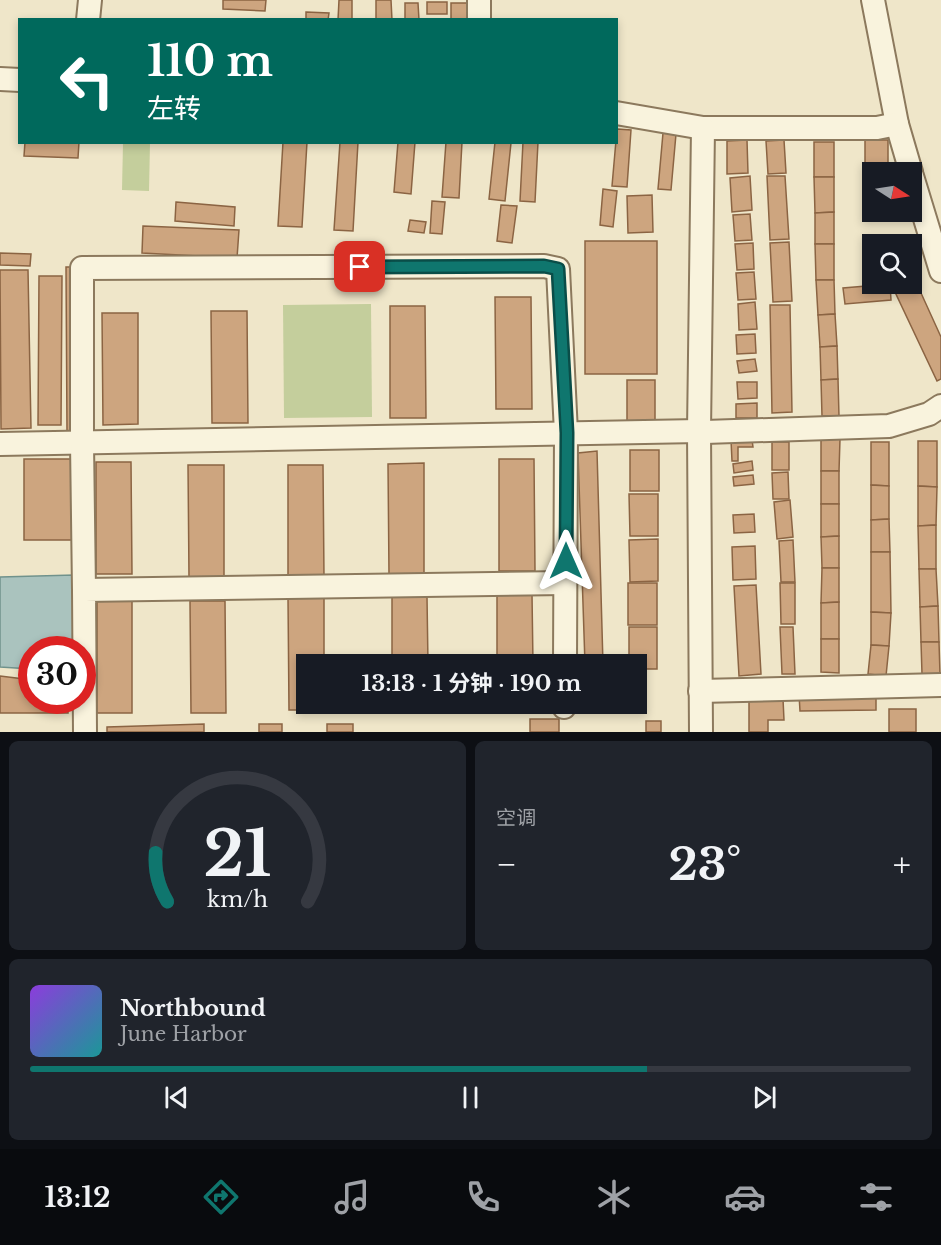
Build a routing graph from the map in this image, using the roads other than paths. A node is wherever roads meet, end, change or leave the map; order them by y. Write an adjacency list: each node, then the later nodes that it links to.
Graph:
1 (90, 0): 4 (street)
2 (479, 0): 5 (street)
3 (873, 0): 9 (street)
4 (88, 18)
5 (479, 18)
6 (0, 79): 7 (street)
7 (18, 80)
8 (618, 113): 10 (street)
9 (897, 124): 10 (street); 11 (street)
10 (703, 128): 15 (street)
11 (908, 162)
12 (922, 207): 13 (street)
13 (941, 270)
14 (941, 406): 15 (street)
15 (699, 431): 16 (street); 23 (street)
16 (567, 433): 17 (street); 17 (street); 19 (street)
17 (82, 443): 18 (street); 20 (street)
18 (0, 444)
19 (565, 583): 20 (street); 21 (street)
20 (84, 590): 24 (street)
21 (565, 654)
22 (941, 685): 23 (street)
23 (700, 691): 25 (street)
24 (85, 732)
25 (700, 732)

